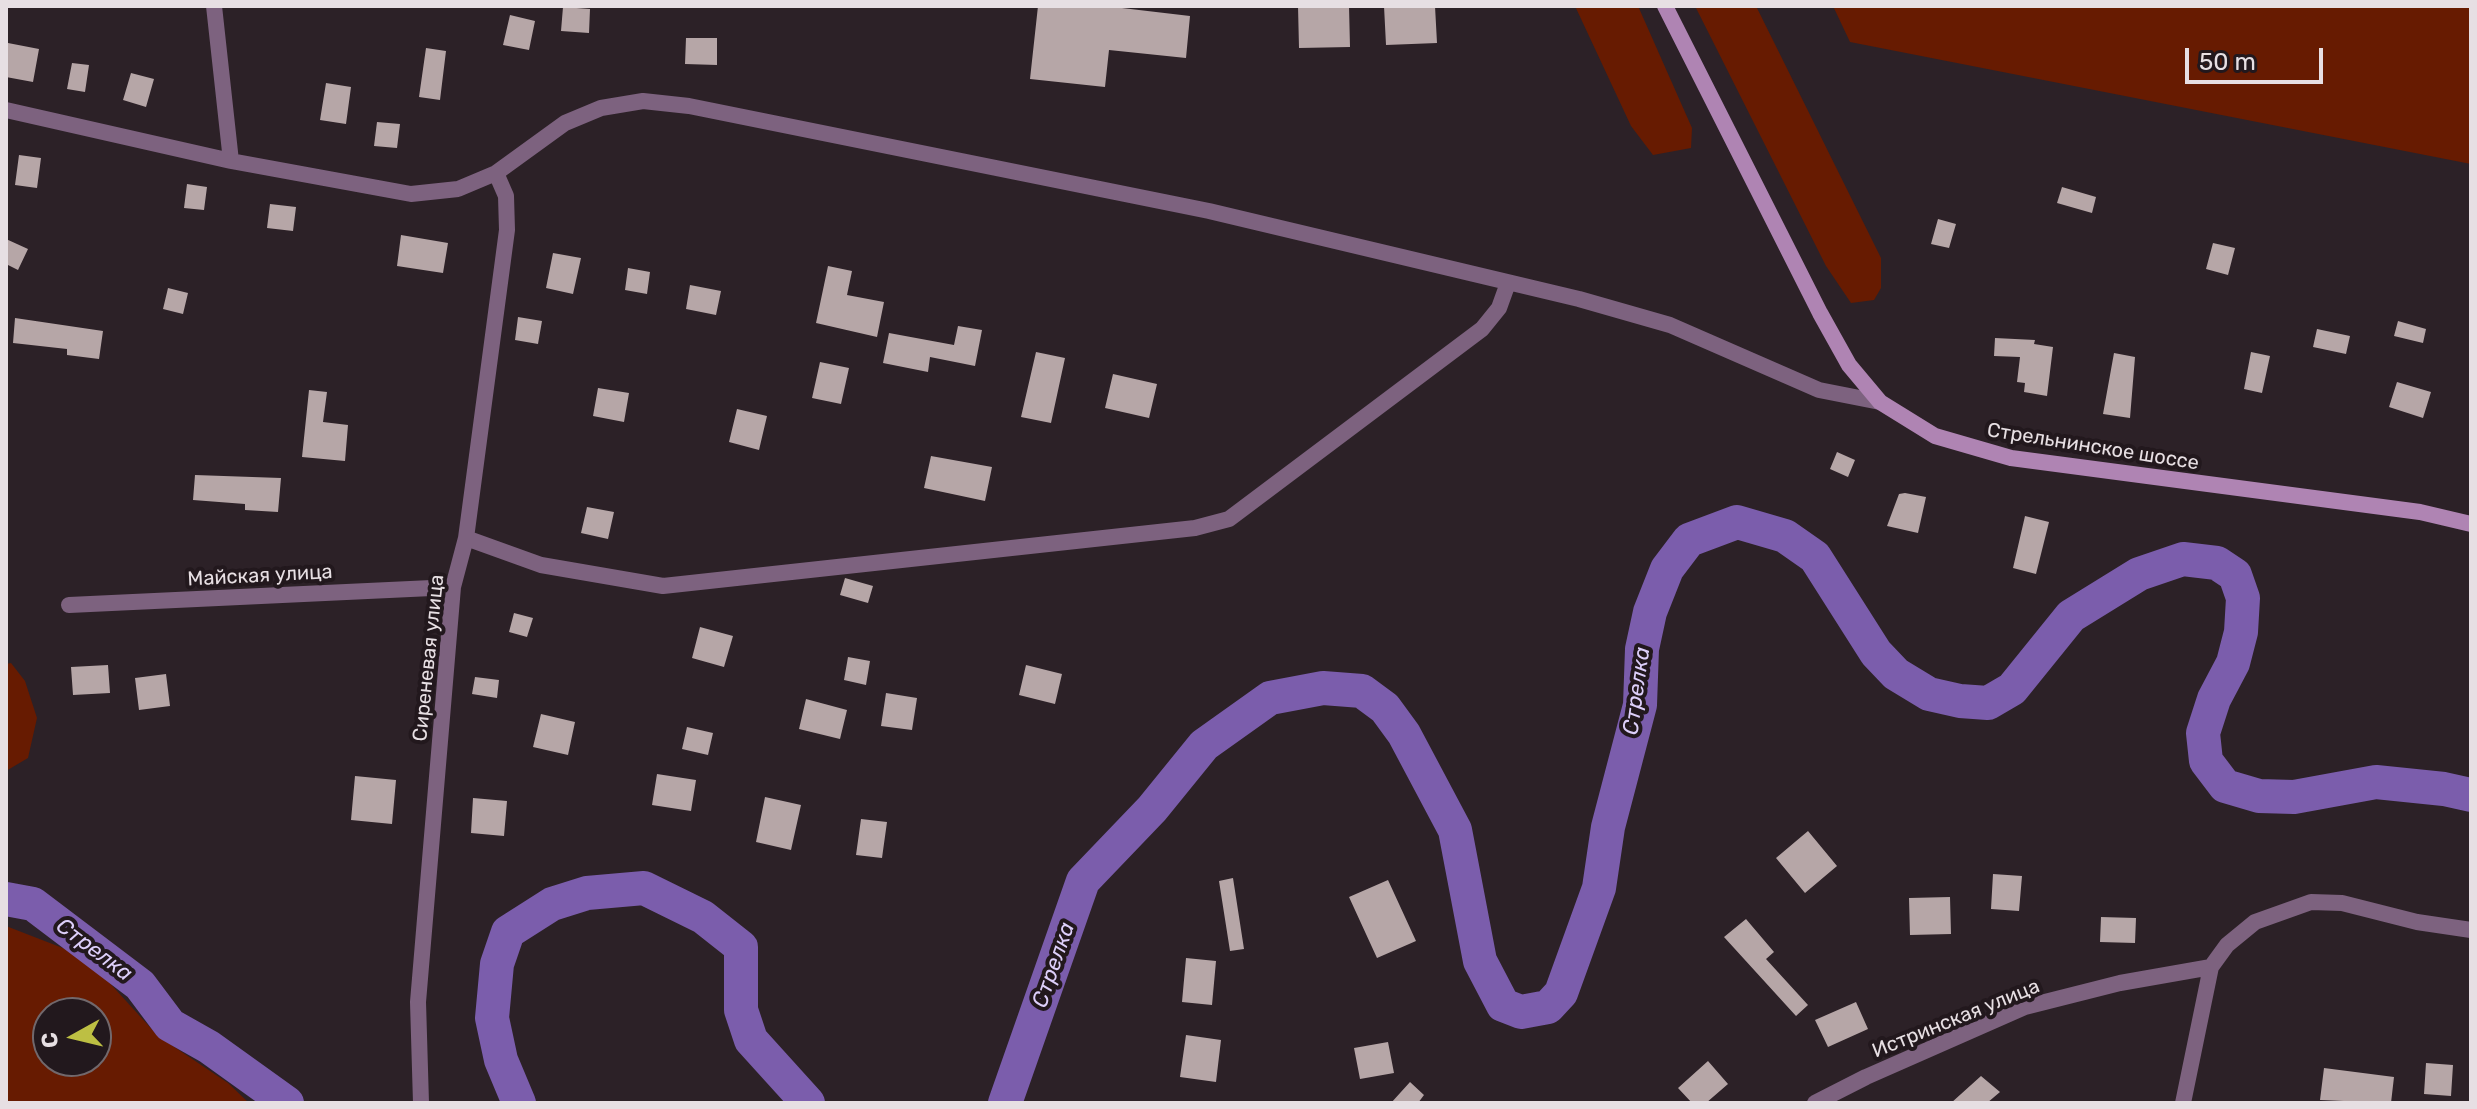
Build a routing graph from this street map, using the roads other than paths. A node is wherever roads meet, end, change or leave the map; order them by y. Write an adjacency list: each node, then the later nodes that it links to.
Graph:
1 (214, 6): 4 (street)
2 (1665, 6): 7 (main road, Стрельнинское шоссе)
3 (6, 110): 4 (street)
4 (231, 161): 5 (street)
5 (496, 173): 6 (street); 9 (street, Сиреневая улица)
6 (1508, 283): 7 (street); 9 (street)
7 (1880, 402): 8 (main road, Стрельнинское шоссе)
8 (2471, 524)
9 (466, 538): 10 (street, Сиреневая улица)
10 (453, 587): 11 (street, Майская улица); 14 (street, Сиреневая улица)
11 (69, 605)
12 (2471, 930): 13 (street)
13 (2211, 967): 15 (street, Истринская улица); 16 (street)
14 (421, 1103)
15 (1815, 1103)
16 (2183, 1103)

